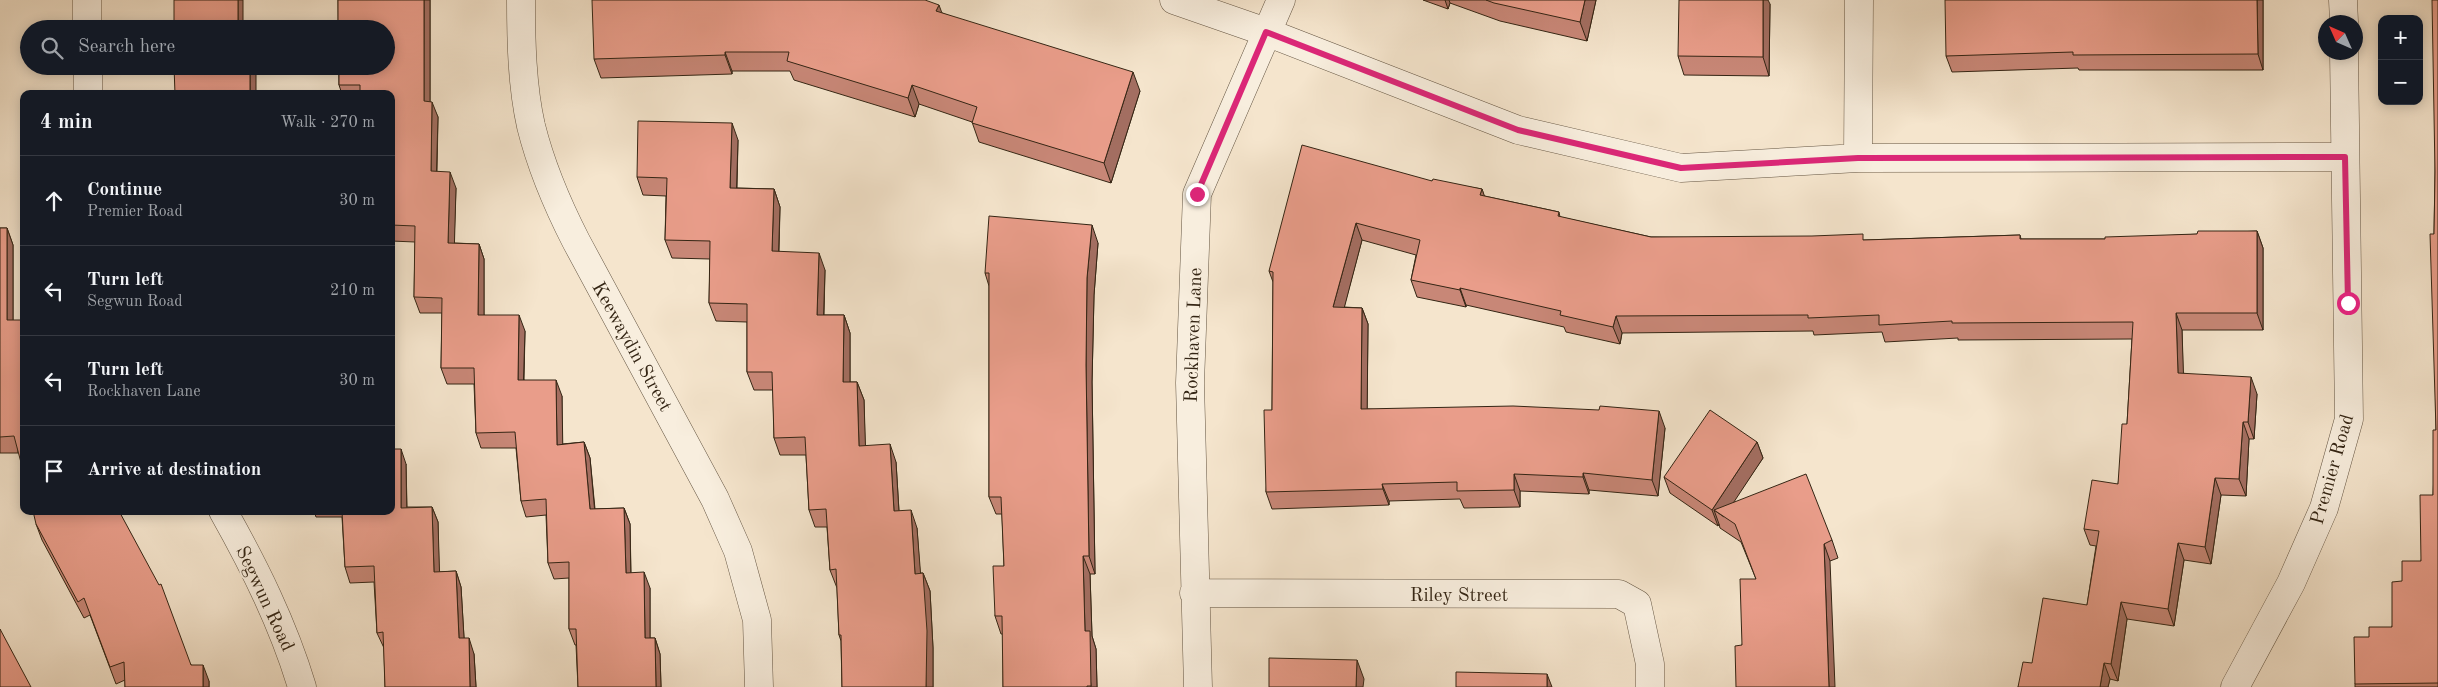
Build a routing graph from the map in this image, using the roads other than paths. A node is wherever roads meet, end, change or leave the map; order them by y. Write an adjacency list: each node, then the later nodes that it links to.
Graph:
1 (87, 0): 8 (street)
2 (521, 0): 18 (street, Keewaydin Street)
3 (1174, 0): 9 (street)
4 (1281, 0): 9 (street, Rockhaven Lane)
5 (1859, 0): 14 (street)
6 (2344, 0): 7 (street)
7 (2344, 15)
8 (88, 20)
9 (1266, 32): 14 (street); 16 (street, Rockhaven Lane)
10 (2344, 60): 13 (street, Premier Road)
11 (88, 75): 12 (street)
12 (88, 90)
13 (2345, 157): 14 (street); 21 (street, Premier Road)
14 (1858, 158)
15 (225, 515): 17 (street, Segwun Road)
16 (1194, 592): 19 (street, Rockhaven Lane); 20 (street, Riley Street)
17 (302, 687)
18 (759, 687)
19 (1198, 687)
20 (1650, 687)
21 (2235, 687)

